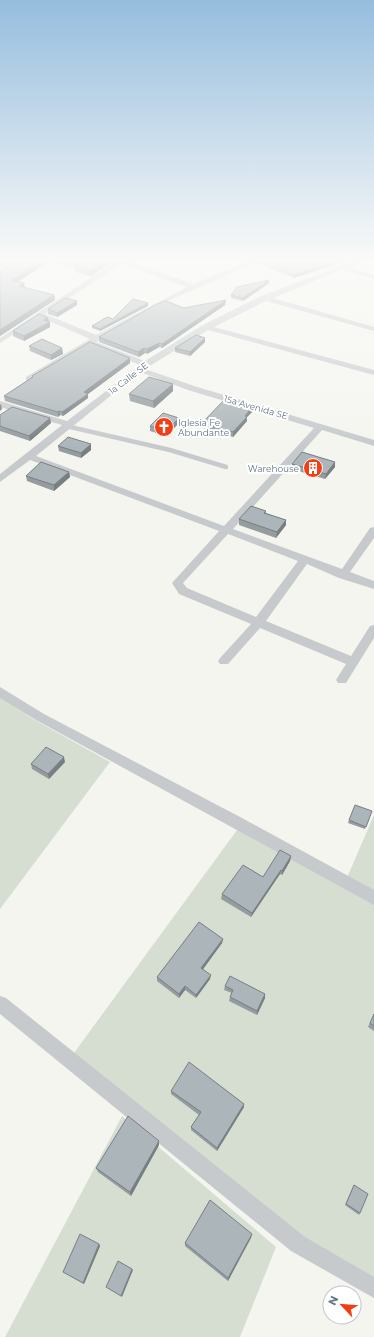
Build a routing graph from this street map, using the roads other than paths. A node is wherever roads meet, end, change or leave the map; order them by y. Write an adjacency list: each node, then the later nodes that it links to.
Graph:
1 (25, 323): 9 (street)
2 (58, 323): 8 (street, 15a Avenida SE)
3 (121, 323): 8 (street)
4 (213, 323): 6 (street, 1a Calle SE)
5 (354, 323): 7 (street)
6 (206, 327): 10 (street, 1a Calle SE); 11 (street)
7 (374, 329)
8 (92, 340): 10 (street, 15a Avenida SE); 12 (street)
9 (0, 341)
10 (142, 367): 16 (street, 1a Calle SE); 17 (street, 15a Avenida SE)
11 (374, 373)
12 (30, 379)
13 (0, 404): 14 (street)
14 (12, 407): 15 (street); 16 (street)
15 (4, 414)
16 (67, 425): 19 (street, 1a Calle SE); 20 (lane)
17 (321, 426): 18 (street, 15a Avenida SE); 22 (street)
18 (374, 443)
19 (30, 458): 21 (street, 1a Calle SE); 22 (street)
20 (226, 467)
21 (0, 479)
22 (226, 529): 24 (street); 27 (street)
23 (374, 530): 25 (street)
24 (304, 560): 25 (street); 27 (street)
25 (343, 575): 26 (street)
26 (374, 585)
27 (258, 623): 29 (street); 30 (street)
28 (374, 629): 30 (street)
29 (224, 661)
30 (353, 662): 31 (street)
31 (342, 680)
32 (0, 692): 33 (street)
33 (374, 898)
34 (0, 1004): 35 (street)
35 (374, 1288)

